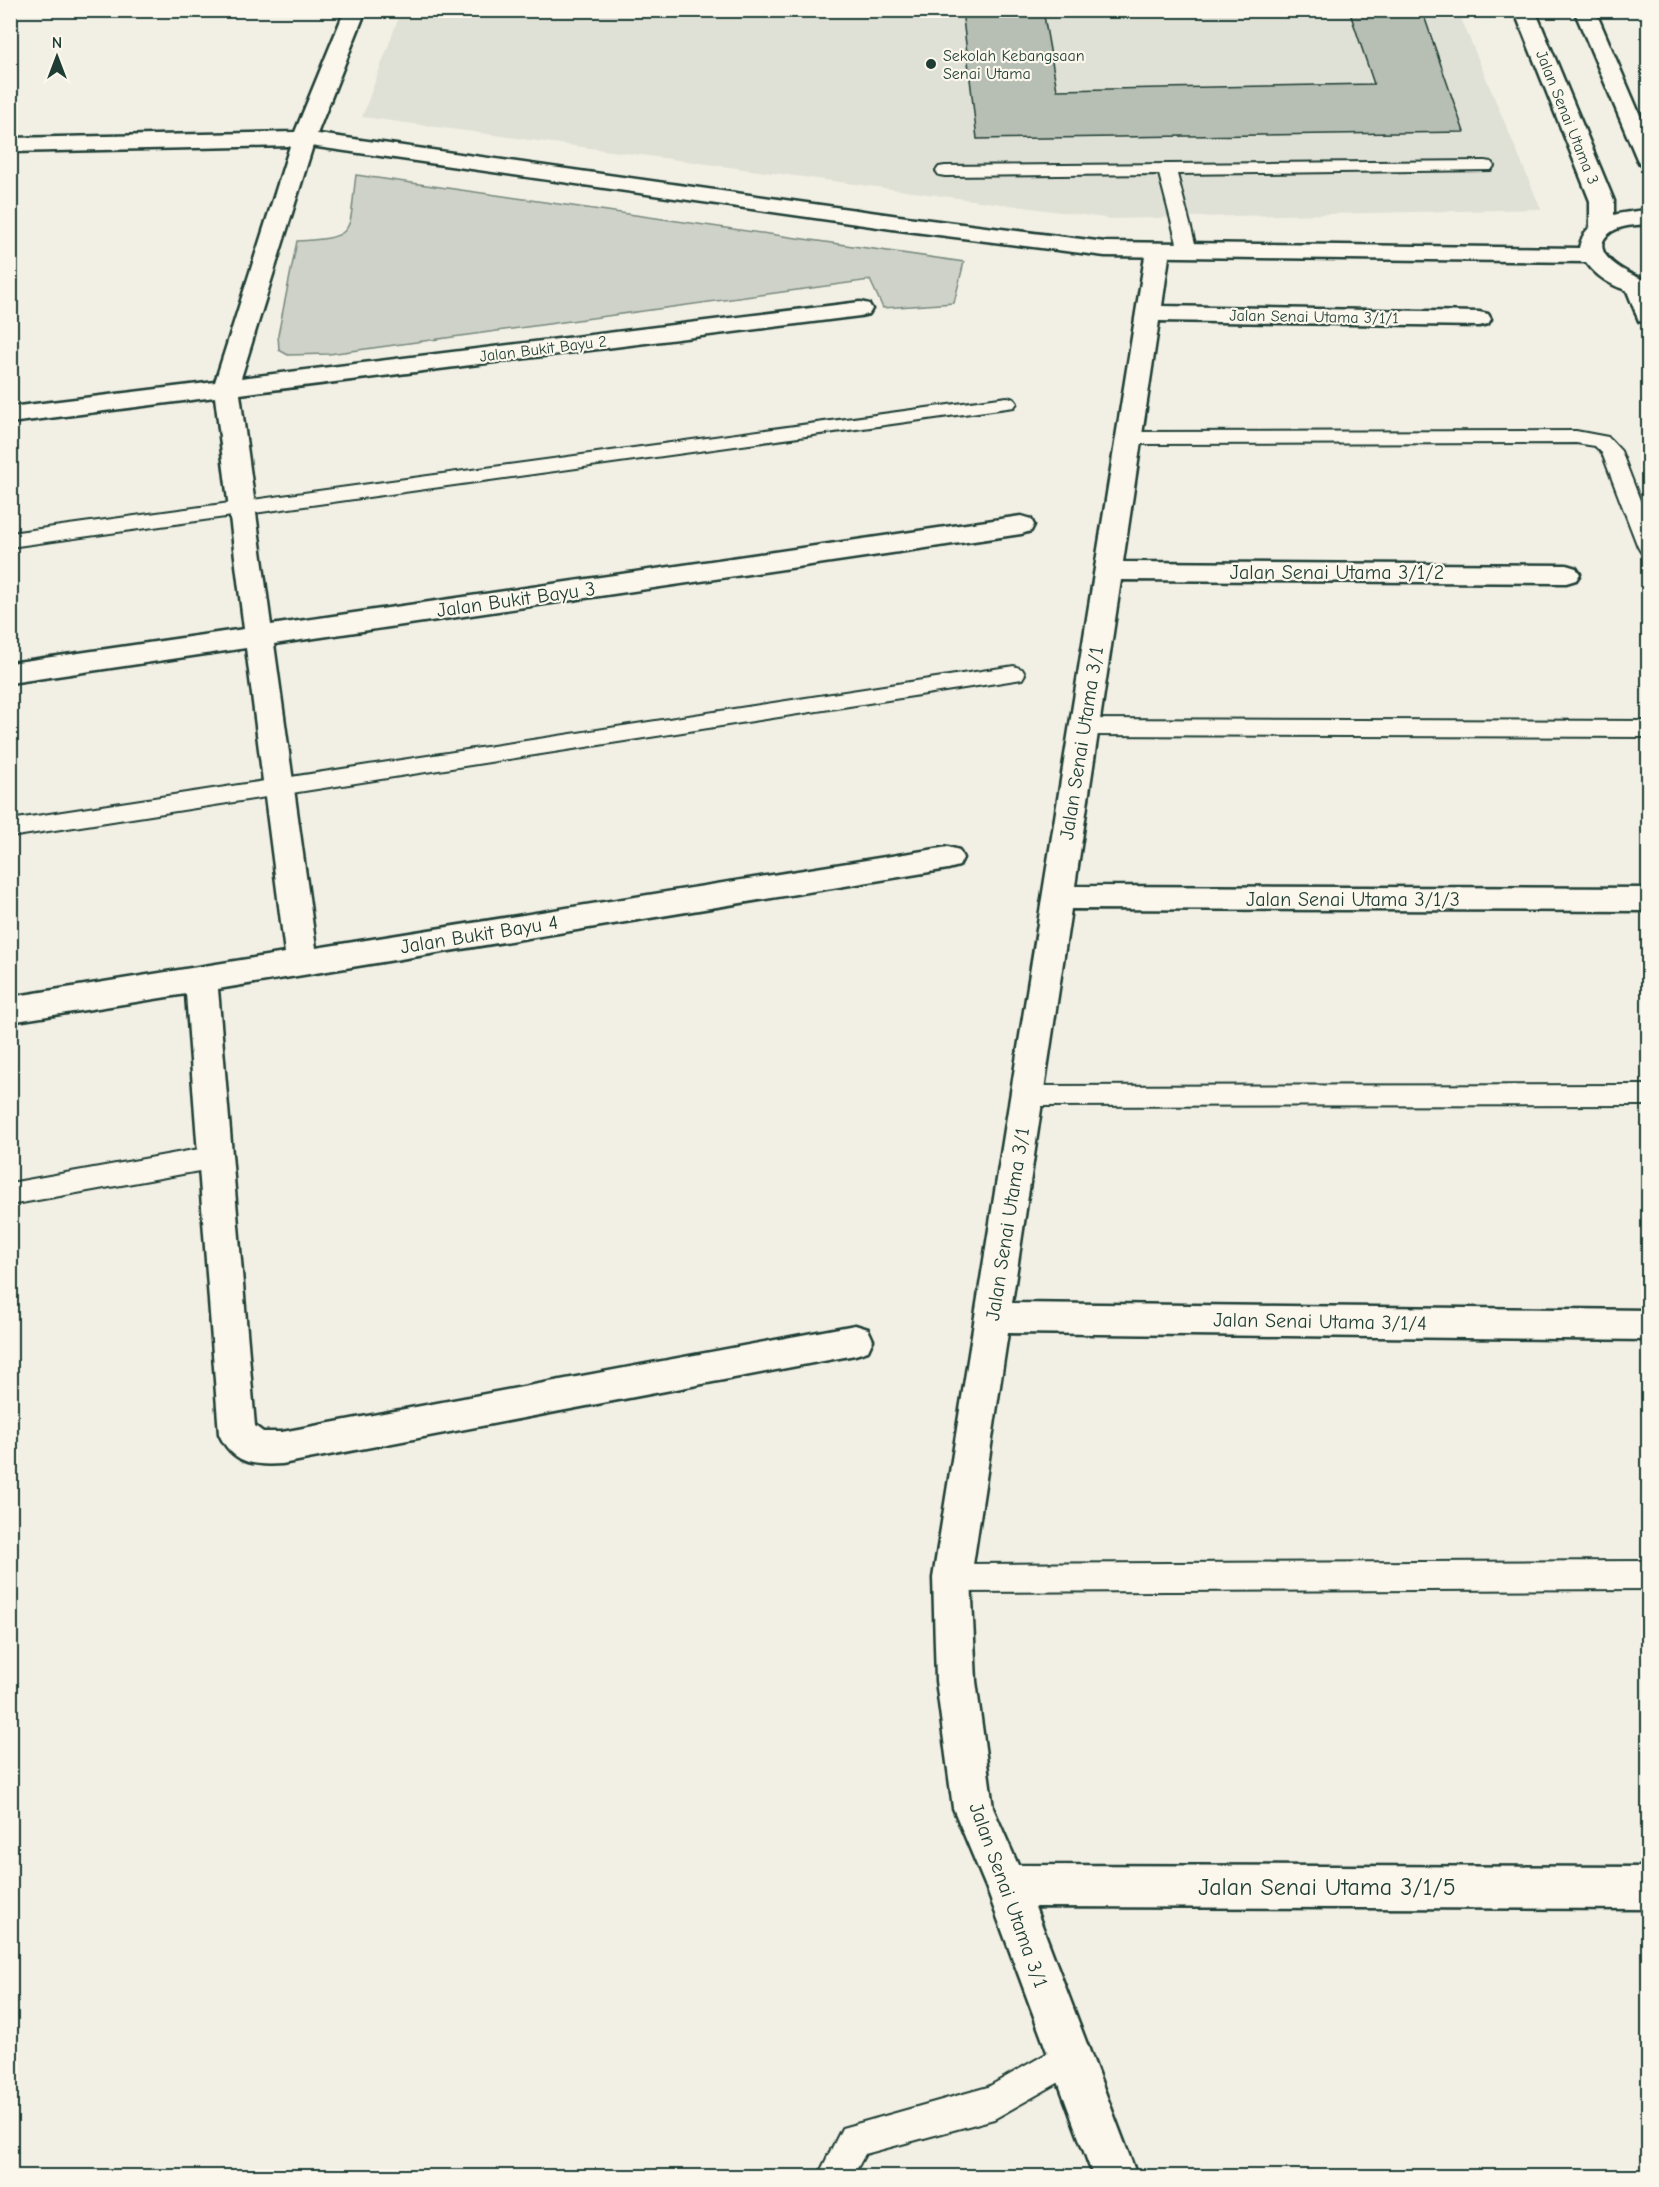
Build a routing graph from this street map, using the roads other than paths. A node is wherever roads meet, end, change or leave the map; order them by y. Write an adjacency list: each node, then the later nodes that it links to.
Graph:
1 (356, 10): 4 (street)
2 (1524, 10): 11 (street, Jalan Senai Utama 3)
3 (1584, 10): 6 (street)
4 (304, 139): 5 (street); 12 (street); 20 (street)
5 (10, 145)
6 (1648, 159)
7 (1485, 166): 8 (lane)
8 (1167, 170): 9 (lane); 13 (lane)
9 (945, 171)
10 (1648, 217): 11 (street)
11 (1602, 226): 14 (street)
12 (1158, 250): 13 (street); 17 (street, Jalan Senai Utama 3/1)
13 (1188, 251): 14 (street)
14 (1593, 255): 15 (street)
15 (1643, 288): 18 (street)
16 (860, 309): 20 (street, Jalan Bukit Bayu 2)
17 (1148, 314): 19 (street, Jalan Senai Utama 3/1/1); 23 (street, Jalan Senai Utama 3/1)
18 (1648, 316)
19 (1479, 319)
20 (226, 387): 22 (street, Jalan Bukit Bayu 2); 24 (street)
21 (1007, 403): 24 (lane)
22 (10, 416)
23 (1129, 438): 27 (lane); 28 (street, Jalan Senai Utama 3/1)
24 (242, 508): 26 (lane); 30 (street)
25 (1021, 525): 30 (street, Jalan Bukit Bayu 3)
26 (10, 540)
27 (1648, 547)
28 (1108, 571): 29 (street, Jalan Senai Utama 3/1/2); 33 (street, Jalan Senai Utama 3/1)
29 (1566, 574)
30 (259, 637): 31 (street, Jalan Bukit Bayu 3); 35 (street)
31 (10, 673)
32 (1014, 674): 35 (lane)
33 (1084, 727): 34 (lane); 38 (street, Jalan Senai Utama 3/1)
34 (1648, 729)
35 (279, 788): 36 (lane); 40 (street)
36 (10, 829)
37 (948, 858): 40 (street, Jalan Bukit Bayu 4)
38 (1058, 897): 39 (street, Jalan Senai Utama 3/1/3); 44 (street, Jalan Senai Utama 3/1)
39 (1648, 900)
40 (302, 962): 41 (street, Jalan Bukit Bayu 4)
41 (201, 980): 42 (street, Jalan Bukit Bayu 4); 45 (street)
42 (10, 1010)
43 (1648, 1095): 44 (lane)
44 (1027, 1096): 47 (street, Jalan Senai Utama 3/1)
45 (216, 1156): 46 (lane); 49 (street)
46 (10, 1194)
47 (992, 1318): 48 (street, Jalan Senai Utama 3/1/4); 51 (street, Jalan Senai Utama 3/1)
48 (1648, 1325)
49 (855, 1340)
50 (1648, 1575): 51 (lane)
51 (952, 1578): 52 (street, Jalan Senai Utama 3/1)
52 (1006, 1886): 53 (street, Jalan Senai Utama 3/1/5); 54 (street, Jalan Senai Utama 3/1)
53 (1648, 1888)
54 (1069, 2058): 55 (lane); 56 (street, Jalan Senai Utama 3/1)
55 (835, 2176)
56 (1115, 2176)

